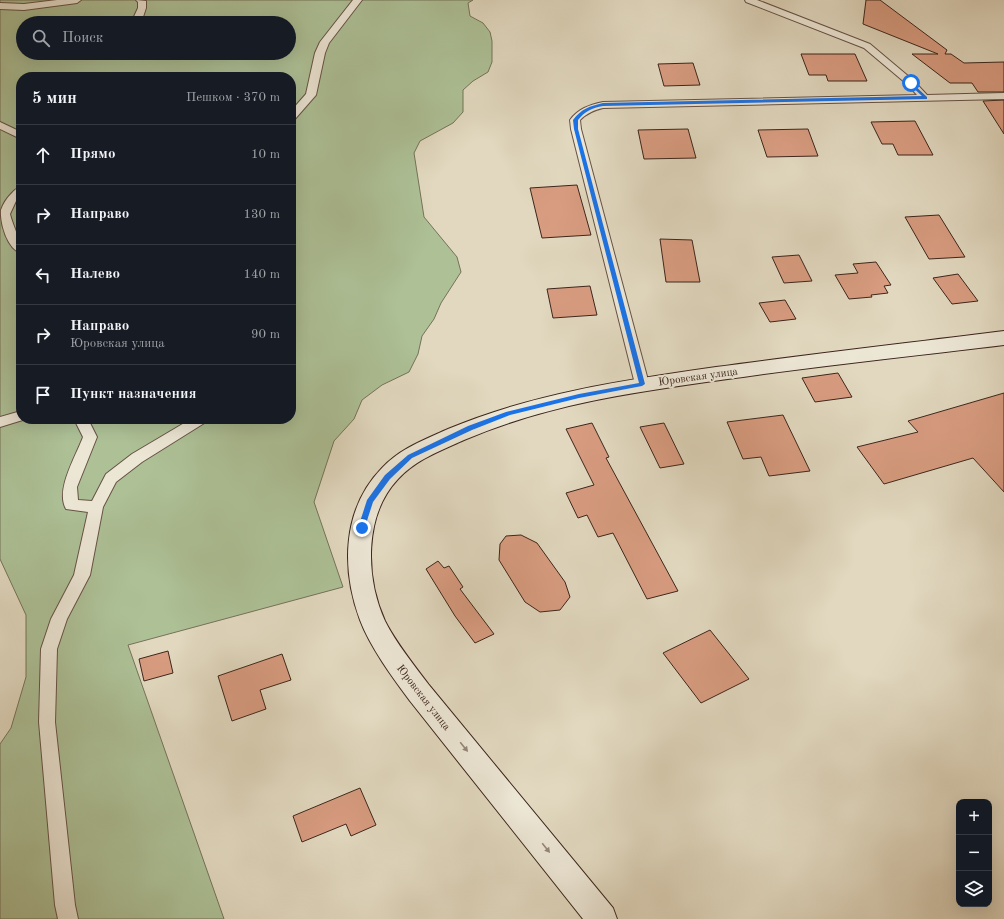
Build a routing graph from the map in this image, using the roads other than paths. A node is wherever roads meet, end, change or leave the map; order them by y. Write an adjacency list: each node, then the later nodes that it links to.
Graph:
1 (77, 0): 5 (lane)
2 (140, 0): 7 (lane)
3 (358, 0): 10 (lane)
4 (749, 0): 9 (lane)
5 (46, 2): 6 (lane)
6 (0, 6)
7 (139, 16)
8 (1004, 96): 9 (lane)
9 (926, 98): 16 (lane)
10 (296, 112)
11 (0, 125): 12 (lane)
12 (16, 133)
13 (16, 195): 14 (lane)
14 (16, 244)
15 (1004, 338): 16 (street, Юровская улица)
16 (642, 384): 23 (street, Юровская улица, one-way to 23)
17 (16, 417): 18 (lane)
18 (0, 422)
19 (84, 424): 21 (lane)
20 (193, 424): 21 (lane)
21 (96, 507): 22 (lane)
22 (68, 919)
23 (602, 919)

